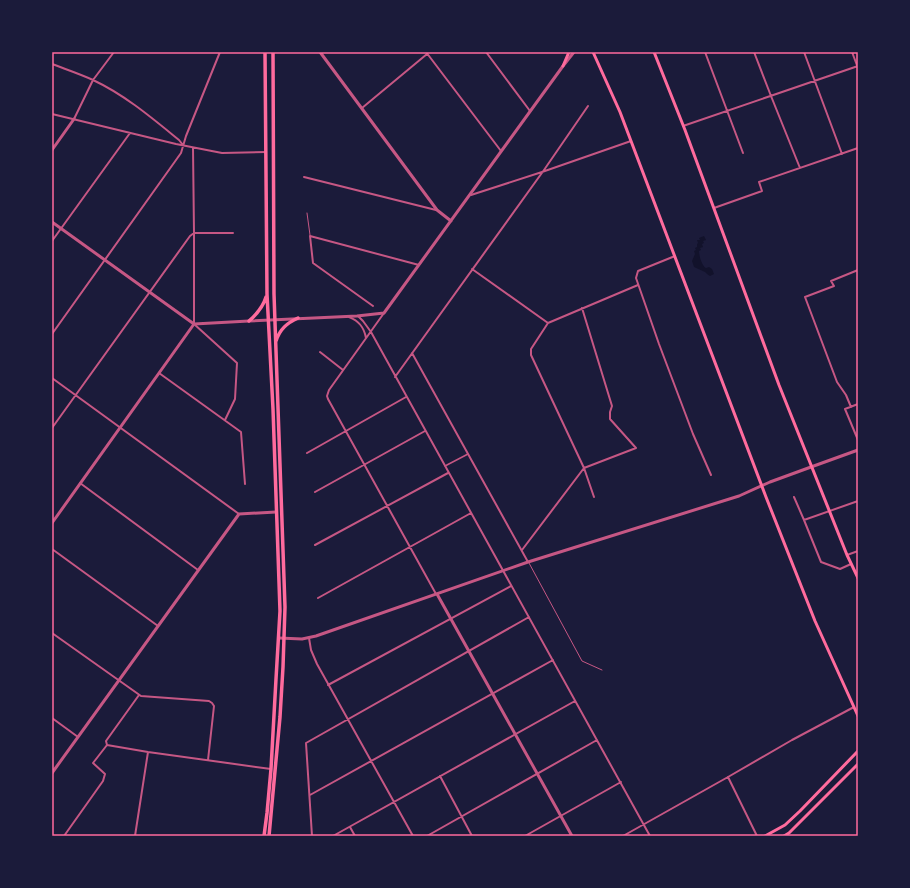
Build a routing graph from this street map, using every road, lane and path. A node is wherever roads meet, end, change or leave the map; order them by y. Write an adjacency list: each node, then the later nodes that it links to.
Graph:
1 (114, 52): 19 (street)
2 (220, 52): 31 (street)
3 (265, 52): 36 (main road)
4 (273, 52): 68 (main road)
5 (320, 52): 23 (street)
6 (486, 52): 25 (street)
7 (569, 52): 17 (main road)
8 (574, 52): 17 (street)
9 (593, 52): 30 (main road)
10 (654, 52): 28 (main road)
11 (705, 52): 24 (street)
12 (754, 52): 21 (street)
13 (804, 52): 20 (street)
14 (852, 52): 18 (street)
15 (426, 53): 23 (street); 35 (street)
16 (52, 64): 19 (street)
17 (563, 66): 25 (street)
18 (858, 67): 20 (street)
19 (93, 80): 27 (street); 31 (street)
20 (815, 81): 21 (street); 38 (street)
21 (771, 96): 24 (street); 39 (street)
22 (588, 106): 40 (street)
23 (362, 108): 44 (street)
24 (727, 110): 28 (street); 37 (street)
25 (530, 111): 35 (street)
26 (52, 114): 27 (street)
27 (74, 119): 29 (street); 34 (street)
28 (683, 126): 43 (main road)
29 (130, 133): 31 (street); 48 (street)
30 (631, 141): 40 (street); 53 (main road)
31 (184, 146): 32 (street); 54 (street)
32 (193, 148): 36 (street); 49 (street)
33 (858, 148): 38 (street)
34 (52, 150)
35 (501, 150): 42 (street)
36 (266, 152): 60 (main road)
37 (743, 153)
38 (842, 154): 39 (street)
39 (800, 168): 43 (street)
40 (542, 172): 42 (street); 56 (street)
41 (304, 177): 44 (street)
42 (469, 195): 46 (street)
43 (714, 208): 97 (main road)
44 (437, 210): 46 (street)
45 (307, 213): 51 (lane)
46 (451, 221): 55 (street)
47 (52, 222): 48 (street)
48 (61, 228): 52 (street); 54 (street)
49 (194, 233): 50 (street); 59 (street); 71 (street)
50 (233, 233)
51 (310, 236): 55 (street); 61 (street)
52 (52, 241)
53 (675, 256): 58 (street); 103 (main road)
54 (105, 260): 59 (street); 73 (street)
55 (419, 264): 63 (street)
56 (472, 270): 70 (street); 77 (street)
57 (858, 270): 85 (street)
58 (638, 285): 62 (street); 100 (street)
59 (150, 292): 71 (street); 82 (street)
60 (267, 294): 67 (main road); 69 (main road)
61 (373, 306)
62 (582, 308): 70 (street); 98 (street)
63 (384, 313): 65 (street); 72 (street)
64 (348, 316): 65 (street); 66 (street); 74 (street)
65 (357, 316): 72 (street)
66 (298, 318): 68 (street); 75 (main road)
67 (268, 320): 68 (street); 69 (street); 110 (main road)
68 (275, 320): 75 (main road)
69 (249, 321): 71 (street)
70 (548, 323): 98 (street)
71 (194, 324): 79 (street); 86 (street)
72 (370, 332): 74 (street); 80 (street)
73 (52, 334)
74 (366, 338): 78 (street)
75 (275, 344): 134 (main road)
76 (320, 352): 78 (street)
77 (412, 353): 80 (street); 94 (street)
78 (343, 370): 89 (street)
79 (160, 373): 86 (street); 87 (street)
80 (395, 377): 83 (street)
81 (52, 378): 82 (street)
82 (76, 395): 87 (street); 88 (street)
83 (406, 397): 89 (street); 90 (street)
84 (858, 404): 85 (street)
85 (851, 407): 91 (street)
86 (225, 420): 102 (street)
87 (120, 427): 101 (street); 111 (street)
88 (52, 428)
89 (346, 431): 93 (street); 95 (street)
90 (425, 431): 95 (street); 96 (street)
91 (858, 440)
92 (858, 450): 97 (street)
93 (307, 453)
94 (468, 454): 96 (street); 118 (street)
95 (365, 465): 104 (street); 108 (street)
96 (445, 466): 99 (street)
97 (811, 466): 103 (street); 109 (main road)
98 (584, 468): 105 (street); 118 (street)
99 (448, 473): 108 (street); 112 (street)
100 (711, 475)
101 (80, 483): 114 (street); 123 (street)
102 (245, 484)
103 (761, 486): 121 (street); 144 (main road)
104 (315, 492)
105 (594, 497)
106 (794, 497): 113 (street)
107 (858, 501): 109 (street)
108 (387, 506): 115 (street); 116 (street)
109 (829, 510): 113 (street); 120 (main road)
110 (276, 512): 111 (street); 133 (main road)
111 (239, 514): 123 (street)
112 (471, 514): 116 (street); 124 (street)
113 (804, 520): 122 (street)
114 (52, 523)
115 (315, 545)
116 (410, 547): 127 (street); 128 (street)
117 (52, 549): 131 (street)
118 (522, 550): 121 (street)
119 (858, 551): 120 (street)
120 (847, 555): 122 (main road)
121 (528, 562): 124 (street); 138 (lane)
122 (851, 564): 125 (main road)
123 (198, 570): 131 (street)
124 (503, 571): 126 (street); 127 (street)
125 (858, 578)
126 (511, 586): 129 (street); 130 (street)
127 (437, 594): 130 (street); 135 (street)
128 (318, 598)
129 (529, 617): 136 (street); 137 (street)
130 (451, 619): 136 (street); 140 (street)
131 (158, 626): 139 (street)
132 (52, 633): 139 (street)
133 (279, 638): 134 (street); 157 (main road)
134 (284, 638): 135 (street); 174 (main road)
135 (309, 638): 140 (street)
136 (469, 651): 141 (street); 147 (street)
137 (553, 660): 141 (street); 143 (street)
138 (602, 670)
139 (118, 681): 142 (street); 149 (street)
140 (328, 685): 147 (street)
141 (492, 694): 148 (street); 155 (street)
142 (139, 695): 151 (street); 154 (street)
143 (575, 701): 148 (street); 150 (street)
144 (854, 707): 145 (main road); 161 (street)
145 (858, 716)
146 (52, 718): 149 (street)
147 (348, 720): 155 (street); 163 (street)
148 (515, 734): 159 (street); 160 (street)
149 (78, 737): 158 (street)
150 (597, 740): 159 (street); 162 (street)
151 (107, 745): 153 (street); 171 (street)
152 (858, 751): 168 (main road)
153 (148, 752): 154 (street); 172 (street)
154 (208, 760): 157 (street)
155 (371, 761): 163 (street); 164 (street)
156 (858, 764): 170 (main road)
157 (271, 769): 173 (main road)
158 (52, 773)
159 (537, 774): 165 (street); 166 (street)
160 (440, 776): 164 (street); 166 (street)
161 (728, 777): 167 (street); 185 (street)
162 (621, 782): 165 (street); 167 (street)
163 (310, 796): 175 (street)
164 (394, 802): 169 (street); 178 (street)
165 (561, 816): 181 (street); 182 (street)
166 (461, 817): 179 (street); 180 (street)
167 (644, 824): 183 (street); 184 (street)
168 (785, 825): 170 (main road); 186 (main road)
169 (350, 827): 176 (street); 177 (street)
170 (790, 834): 187 (main road)
171 (64, 836)
172 (135, 836)
173 (264, 836)
174 (269, 836)
175 (312, 836)
176 (333, 836)
177 (355, 836)
178 (414, 836)
179 (427, 836)
180 (472, 836)
181 (525, 836)
182 (572, 836)
183 (623, 836)
184 (650, 836)
185 (757, 836)
186 (765, 836)
187 (784, 836)

